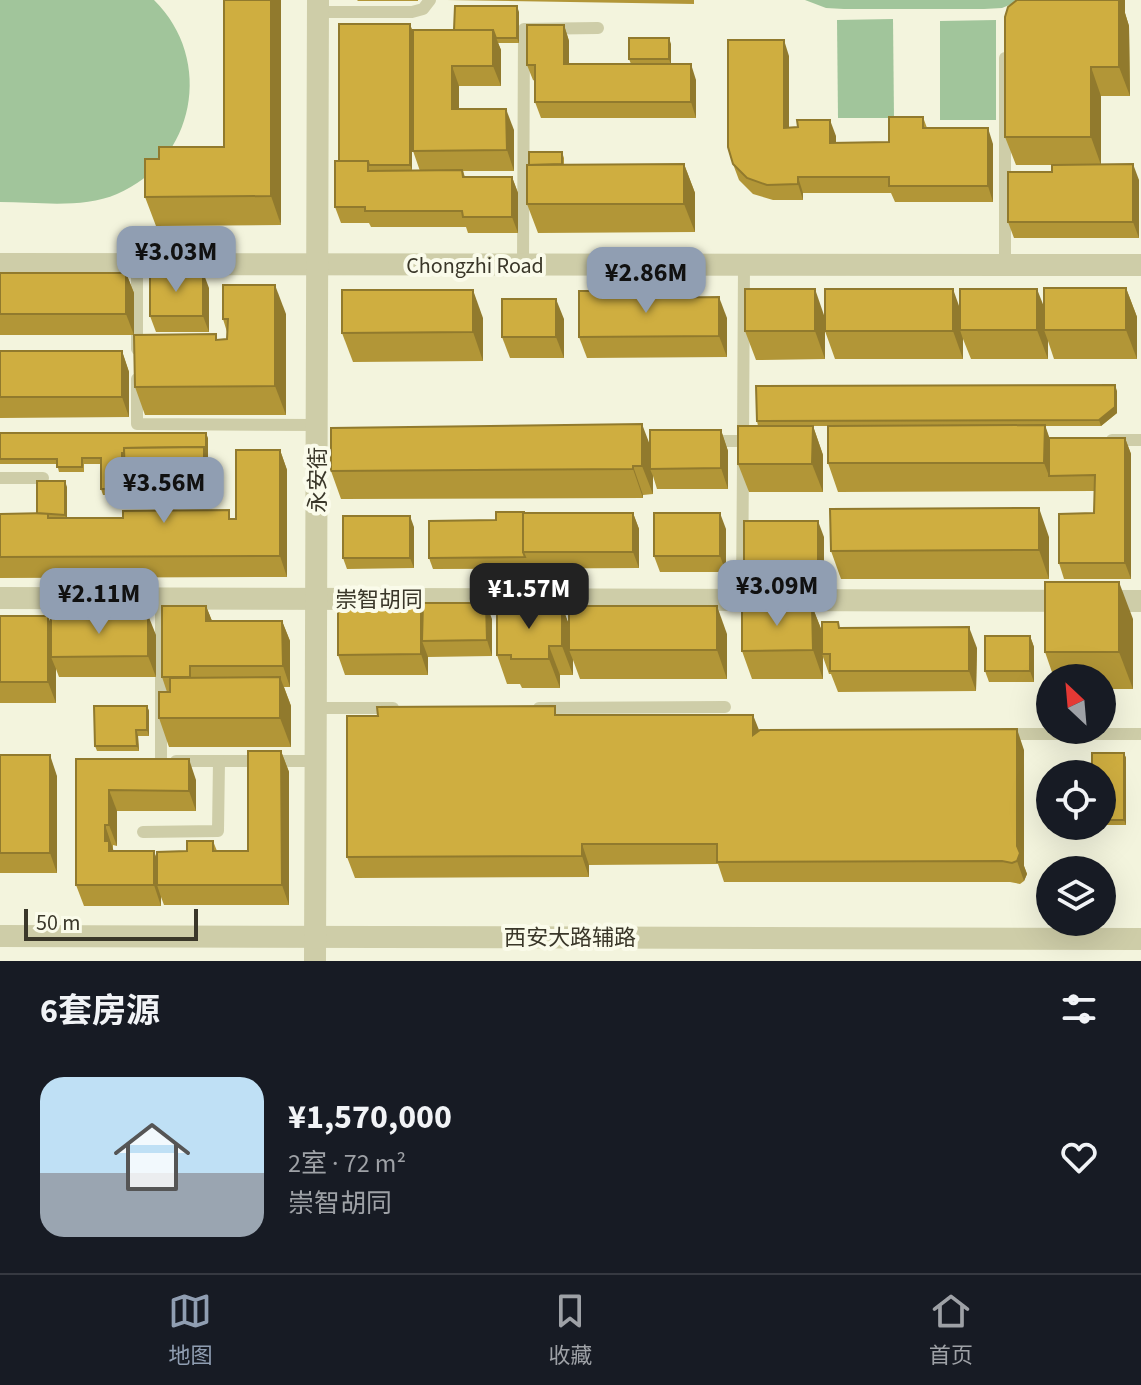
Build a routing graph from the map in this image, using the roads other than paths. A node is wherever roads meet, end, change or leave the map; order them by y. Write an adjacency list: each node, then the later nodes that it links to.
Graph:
1 (430, 0): 2 (lane)
2 (318, 6): 7 (street, 永安街)
3 (598, 28): 8 (lane)
4 (1005, 50): 10 (lane)
5 (0, 264): 6 (street, Chongzhi Road)
6 (137, 264): 7 (street, Chongzhi Road); 12 (lane)
7 (317, 264): 8 (street, Chongzhi Road); 12 (street, 永安街)
8 (523, 265): 9 (street, Chongzhi Road)
9 (744, 265): 10 (street, Chongzhi Road); 16 (lane)
10 (1005, 265): 11 (street, Chongzhi Road)
11 (1141, 265)
12 (321, 437): 22 (street, 永安街)
13 (1093, 440): 14 (lane)
14 (1141, 440)
15 (696, 441): 16 (lane)
16 (743, 441): 17 (lane); 23 (lane)
17 (759, 441)
18 (0, 478): 19 (lane)
19 (43, 478)
20 (0, 598): 21 (street, 崇智胡同)
21 (161, 599): 22 (street, 崇智胡同); 31 (lane)
22 (316, 599): 23 (street, 崇智胡同); 26 (street, 永安街)
23 (742, 600): 24 (street, 崇智胡同)
24 (1141, 601)
25 (725, 707): 28 (lane)
26 (316, 708): 27 (lane); 32 (street, 永安街)
27 (410, 708)
28 (520, 708)
29 (984, 734): 30 (lane)
30 (1141, 734)
31 (219, 761): 32 (lane); 33 (lane)
32 (316, 761): 35 (street, 永安街)
33 (143, 832)
34 (0, 936): 35 (street, 西安大路辅路)
35 (315, 937): 36 (street, 西安大路辅路); 37 (street, 永安街)
36 (1141, 939)
37 (315, 961)

